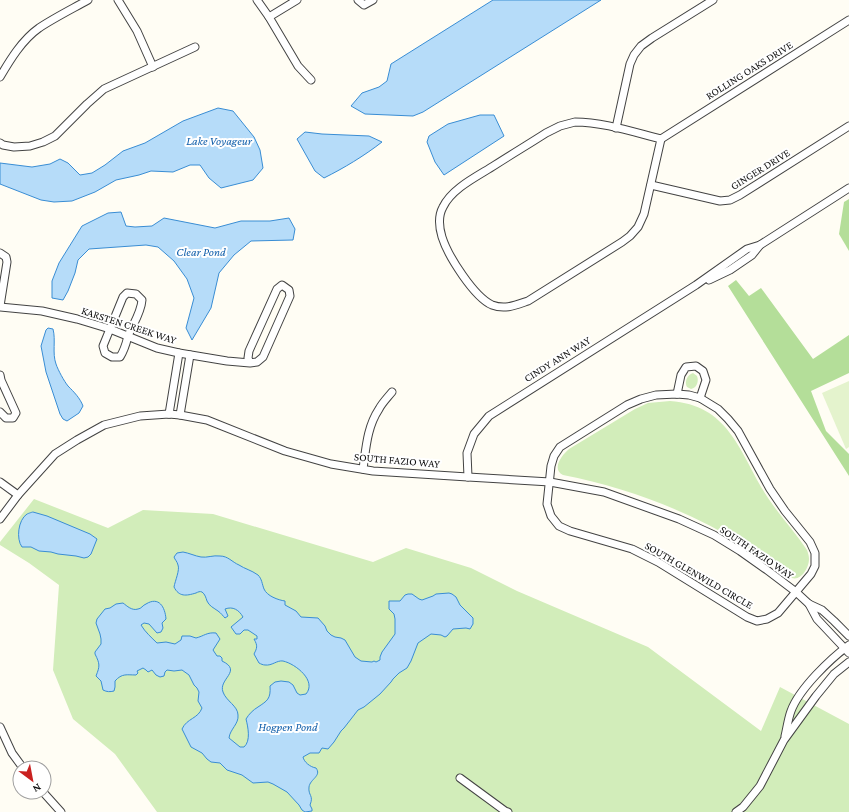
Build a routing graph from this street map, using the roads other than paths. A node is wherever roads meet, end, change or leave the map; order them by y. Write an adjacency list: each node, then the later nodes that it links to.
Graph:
1 (88, 0): 12 (street)
2 (118, 0): 11 (street)
3 (257, 0): 8 (street)
4 (297, 0): 8 (street)
5 (373, 0): 7 (street)
6 (713, 0): 15 (street)
7 (361, 2)
8 (269, 17): 13 (street)
9 (849, 20): 16 (street, ROLLING OAKS DRIVE)
10 (195, 48): 11 (street)
11 (153, 67): 17 (street)
12 (0, 77)
13 (311, 80)
14 (849, 126): 18 (street, GINGER DRIVE)
15 (616, 128): 16 (street); 18 (street)
16 (661, 139): 18 (street)
17 (0, 143)
18 (651, 185)
19 (849, 188): 35 (street, CINDY ANN WAY)
20 (0, 253): 21 (street)
21 (0, 306): 22 (street, KARSTEN CREEK WAY)
22 (110, 329): 23 (street, KARSTEN CREEK WAY); 23 (street); 23 (street)
23 (128, 336): 24 (street, KARSTEN CREEK WAY)
24 (178, 353): 25 (street, KARSTEN CREEK WAY); 32 (street)
25 (190, 355): 26 (street, KARSTEN CREEK WAY); 33 (street)
26 (250, 363): 26 (street)
27 (0, 375): 31 (street)
28 (392, 392): 34 (street)
29 (677, 394): 30 (street, SOUTH GLENWILD CIRCLE); 30 (street); 37 (street, SOUTH GLENWILD CIRCLE)
30 (700, 398): 40 (street, SOUTH GLENWILD CIRCLE)
31 (0, 412)
32 (169, 414): 33 (street, SOUTH FAZIO WAY); 38 (street, SOUTH FAZIO WAY)
33 (180, 415): 34 (street, SOUTH FAZIO WAY)
34 (363, 469): 35 (street, SOUTH FAZIO WAY)
35 (468, 478): 37 (street, SOUTH FAZIO WAY)
36 (0, 482): 38 (street)
37 (550, 482): 40 (street, SOUTH FAZIO WAY); 40 (street, SOUTH GLENWILD CIRCLE)
38 (18, 496): 39 (street, SOUTH FAZIO WAY)
39 (0, 519)
40 (796, 592): 41 (street, SOUTH FAZIO WAY)
41 (809, 604): 42 (street, SOUTH FAZIO WAY); 43 (street, SOUTH FAZIO WAY)
42 (849, 636)
43 (848, 649): 46 (street)
44 (849, 662): 46 (street)
45 (0, 727): 47 (street)
46 (784, 740): 52 (street)
47 (17, 760)
48 (460, 778): 51 (street)
49 (50, 800): 50 (street)
50 (61, 812)
51 (508, 812)
52 (736, 812)

